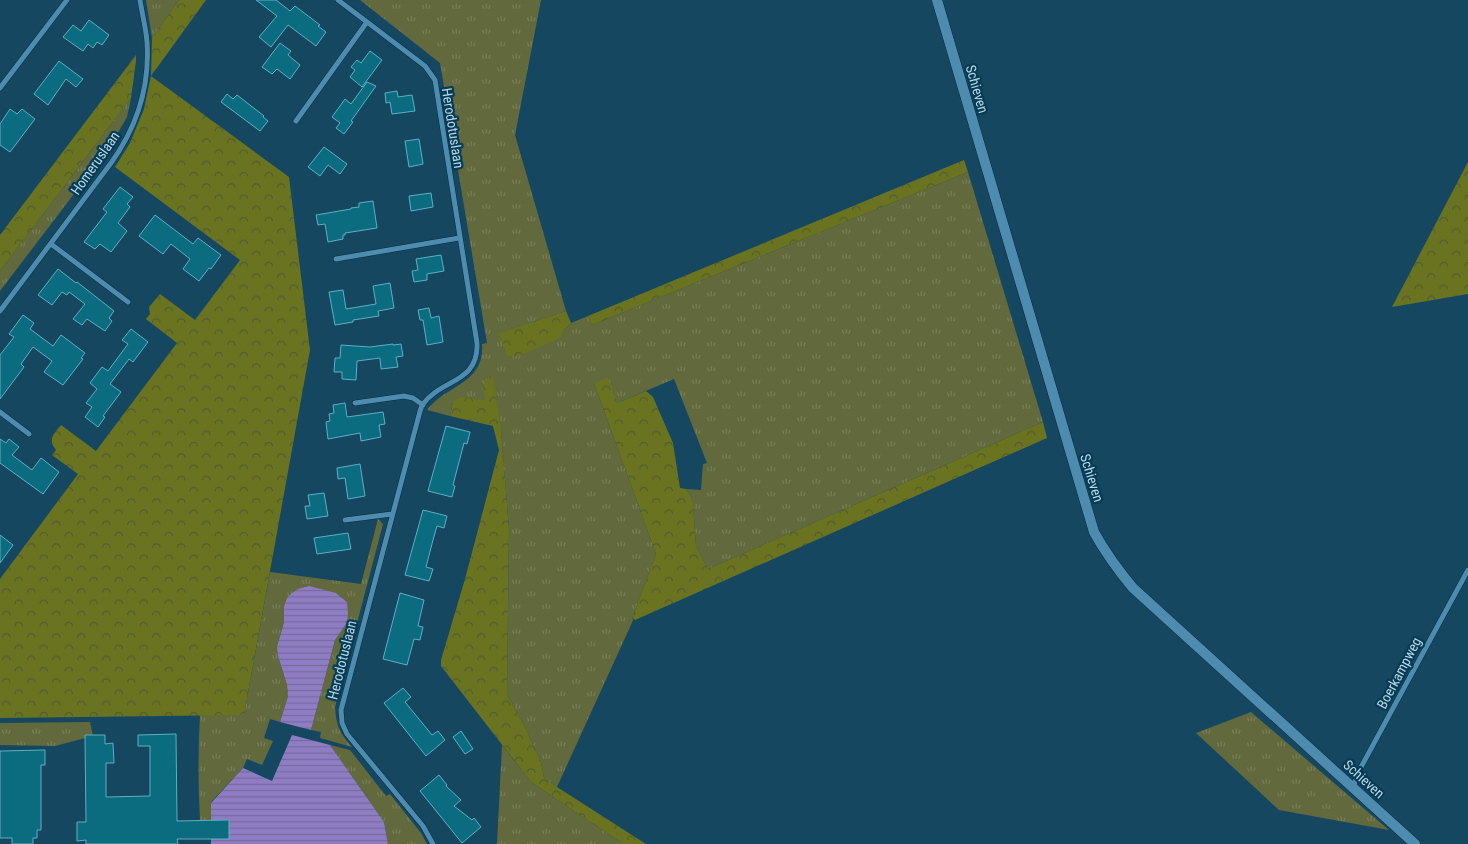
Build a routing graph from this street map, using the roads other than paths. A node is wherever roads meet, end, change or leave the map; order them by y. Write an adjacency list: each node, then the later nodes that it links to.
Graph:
1 (67, 0): 6 (street)
2 (140, 0): 9 (street, Homeruslaan)
3 (338, 0): 5 (street, Herodotuslaan)
4 (937, 0): 20 (street, Schieven)
5 (367, 22): 7 (street); 8 (street, Herodotuslaan)
6 (0, 88)
7 (296, 121)
8 (459, 238): 10 (street); 14 (street, Herodotuslaan)
9 (51, 244): 11 (street); 12 (street, Homeruslaan)
10 (336, 258)
11 (128, 302)
12 (0, 311)
13 (355, 403): 14 (street)
14 (423, 405): 17 (street, Herodotuslaan)
15 (0, 412): 16 (street)
16 (29, 434)
17 (392, 514): 18 (street); 21 (street, Herodotuslaan)
18 (345, 520)
19 (1468, 570): 20 (street, Boerkampweg)
20 (1352, 787): 22 (street, Schieven)
21 (433, 844)
22 (1415, 844)

